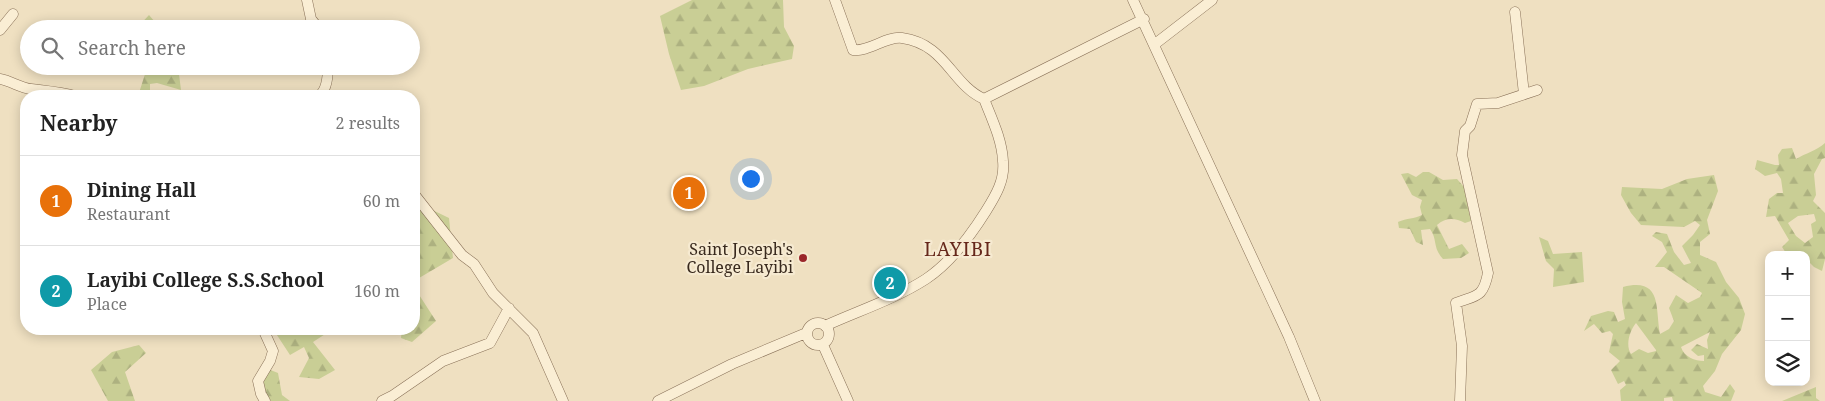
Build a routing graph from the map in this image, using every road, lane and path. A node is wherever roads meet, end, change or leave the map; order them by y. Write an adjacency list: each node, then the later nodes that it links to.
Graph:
1 (307, 0): 7 (street)
2 (835, 0): 17 (street)
3 (1133, 0): 8 (street)
4 (1212, 0): 10 (street)
5 (1516, 12): 16 (street)
6 (13, 14): 9 (street)
7 (312, 20)
8 (1144, 20): 10 (street); 17 (street)
9 (0, 30)
10 (1155, 44): 29 (street)
11 (327, 75): 14 (street)
12 (0, 79): 13 (street)
13 (44, 90)
14 (325, 90)
15 (1537, 90): 16 (street)
16 (1524, 94): 30 (street)
17 (984, 99): 20 (street)
18 (420, 202): 19 (street)
19 (509, 308): 25 (street); 26 (street)
20 (825, 326): 21 (street); 23 (street)
21 (806, 332): 23 (street); 27 (street)
22 (266, 335): 24 (street)
23 (823, 345): 28 (street)
24 (265, 401)
25 (382, 401)
26 (563, 401)
27 (658, 401)
28 (848, 401)
29 (1315, 401)
30 (1460, 401)

